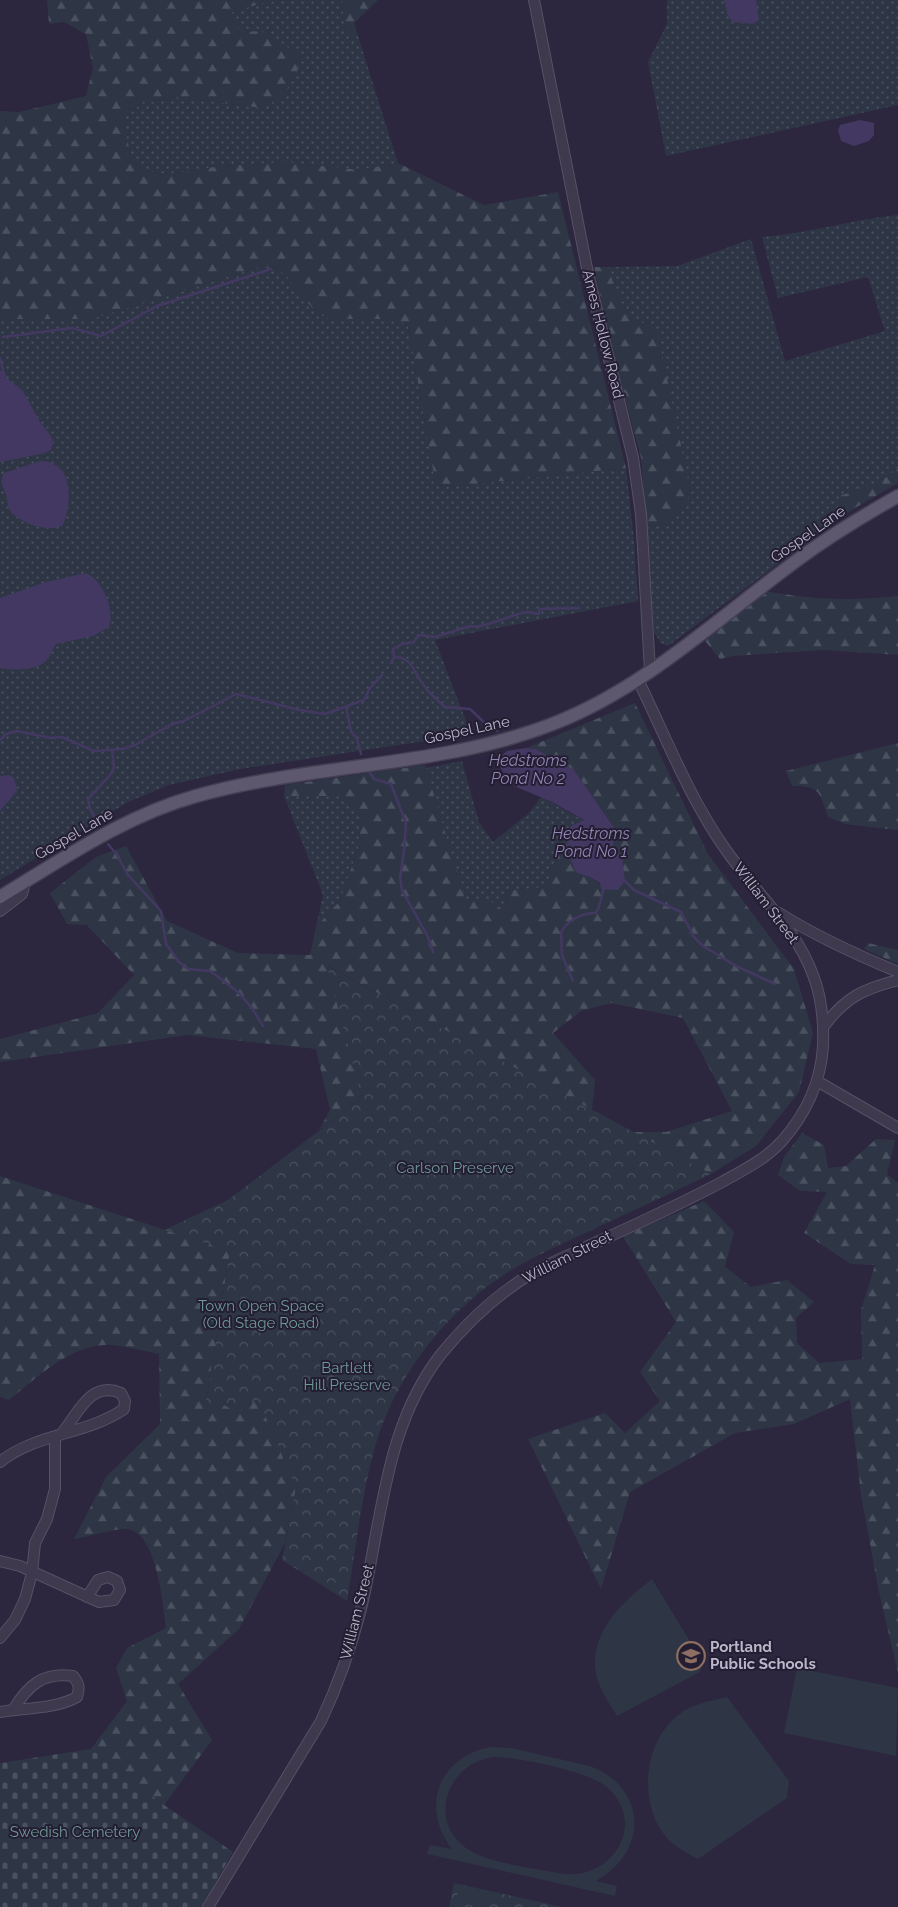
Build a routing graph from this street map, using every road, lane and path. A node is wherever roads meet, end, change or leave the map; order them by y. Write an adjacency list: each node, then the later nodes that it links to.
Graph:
1 (534, 0): 3 (street, Ames Hollow Road)
2 (898, 496): 3 (main road, Gospel Lane)
3 (650, 671): 4 (main road, Gospel Lane)
4 (638, 680): 5 (main road, Gospel Lane); 7 (street, William Street)
5 (25, 882): 6 (main road, Gospel Lane); 8 (street)
6 (0, 897)
7 (774, 910): 9 (street); 11 (street, William Street)
8 (0, 912)
9 (898, 972)
10 (898, 980): 11 (street)
11 (824, 1026): 12 (street, William Street)
12 (817, 1081): 13 (street); 23 (street, William Street)
13 (898, 1128)
14 (59, 1435): 14 (street); 15 (street); 17 (street)
15 (0, 1462)
16 (0, 1561): 17 (street)
17 (32, 1573): 18 (street); 19 (street)
18 (87, 1597)
19 (4, 1627): 20 (street)
20 (0, 1638)
21 (13, 1710): 21 (street); 22 (street)
22 (0, 1712)
23 (208, 1907)

